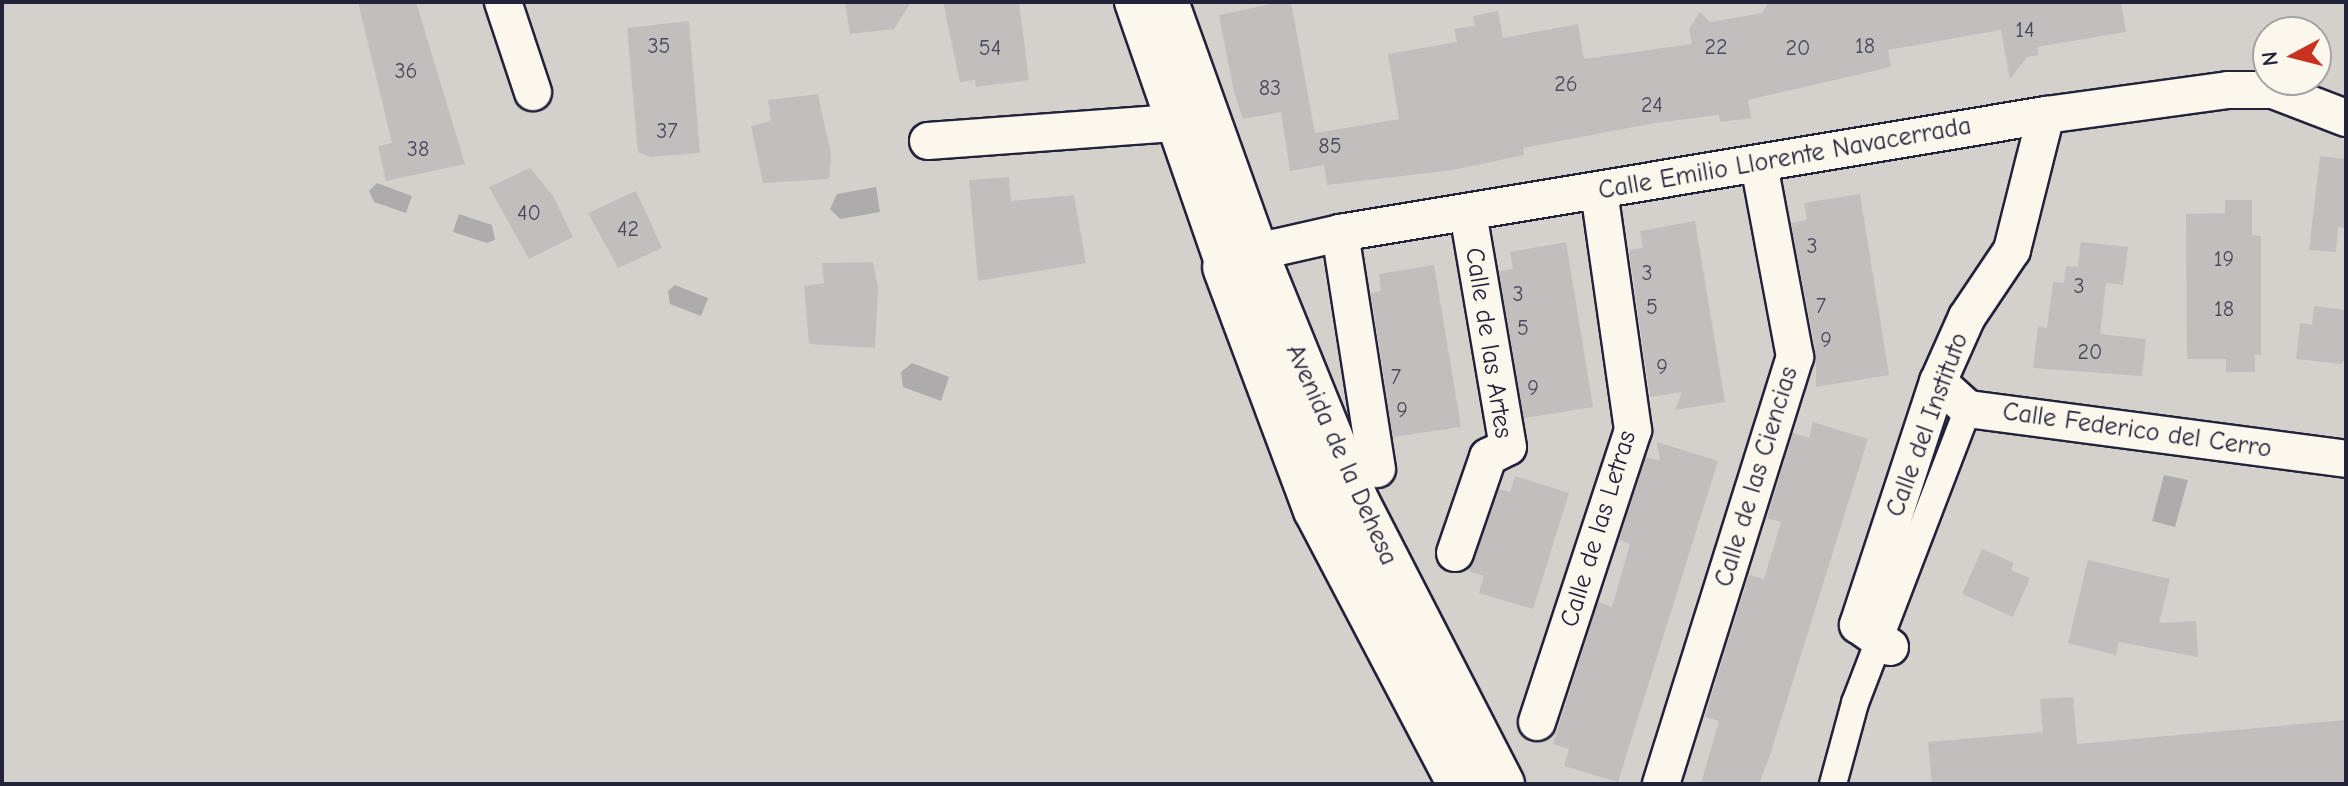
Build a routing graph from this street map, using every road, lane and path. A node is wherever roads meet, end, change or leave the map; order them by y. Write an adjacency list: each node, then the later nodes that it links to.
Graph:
1 (503, 2): 4 (street)
2 (1133, 2): 7 (street, Avenida de la Dehesa)
3 (1166, 2): 7 (street, Avenida de la Dehesa)
4 (533, 92)
5 (2046, 115): 6 (street, Calle Emilio Llorente Navacerrada); 9 (street, Calle Emilio Llorente Navacerrada); 14 (street, Calle del Instituto)
6 (2346, 118)
7 (1189, 119): 8 (street); 13 (street, Avenida de la Dehesa)
8 (928, 141)
9 (1759, 165): 10 (street, Calle Emilio Llorente Navacerrada); 23 (street, Calle de las Ciencias)
10 (1599, 190): 11 (street, Calle Emilio Llorente Navacerrada); 20 (street, Calle de las Letras)
11 (1468, 213): 12 (street, Calle Emilio Llorente Navacerrada); 18 (street, Calle de las Artes)
12 (1340, 233): 13 (street, Calle Emilio Llorente Navacerrada); 17 (street)
13 (1240, 260): 21 (street, Avenida de la Dehesa); 22 (street, Avenida de la Dehesa)
14 (1938, 382): 15 (street, Calle Federico del Cerro); 19 (street, Calle del Instituto)
15 (1968, 409): 16 (street, Calle Federico del Cerro); 19 (street, Calle del Instituto)
16 (2346, 459)
17 (1377, 469)
18 (1455, 553)
19 (1885, 644): 24 (street, Calle del Instituto)
20 (1537, 722)
21 (1460, 784)
22 (1502, 784)
23 (1661, 784)
24 (1833, 784)

